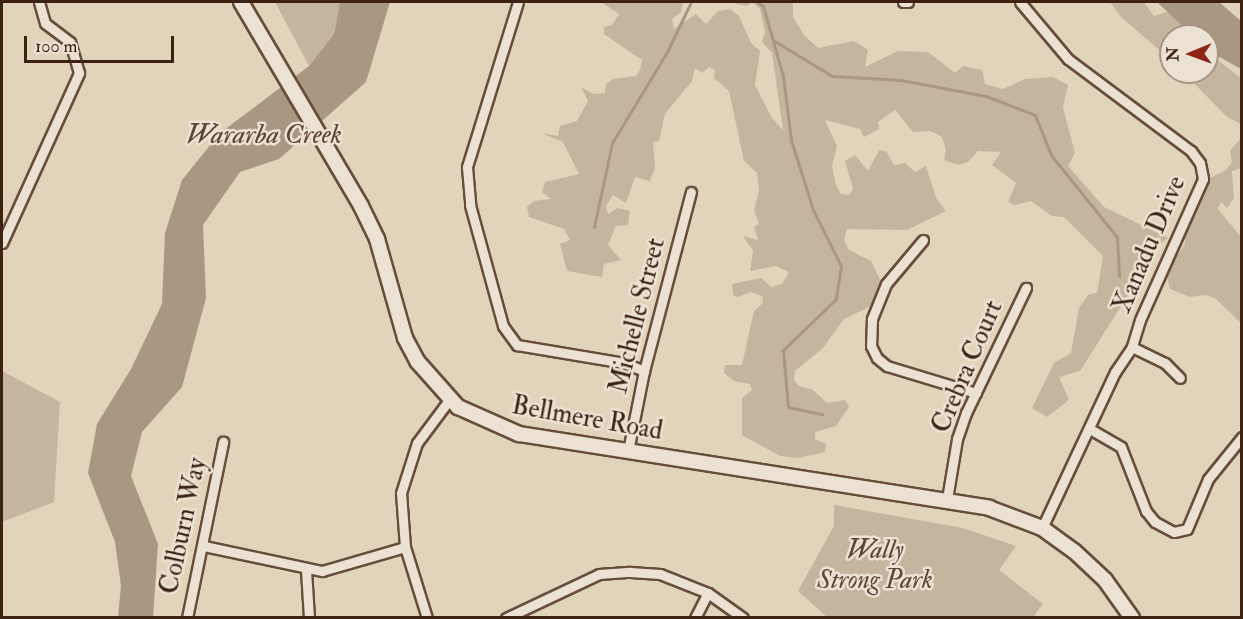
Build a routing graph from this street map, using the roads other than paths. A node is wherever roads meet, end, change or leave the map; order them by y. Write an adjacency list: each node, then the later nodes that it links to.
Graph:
1 (39, 2): 9 (street)
2 (241, 2): 15 (main road, Bellmere Road)
3 (518, 2): 12 (street)
4 (903, 2): 5 (street)
5 (908, 2)
6 (1020, 2): 11 (street, Xanadu Drive)
7 (692, 192): 12 (street, Michelle Street)
8 (923, 240): 14 (street)
9 (2, 243)
10 (1026, 288): 14 (street, Crebra Court)
11 (1132, 347): 13 (street); 16 (street, Xanadu Drive)
12 (644, 371): 19 (street, Michelle Street)
13 (1180, 378)
14 (976, 393): 20 (street, Crebra Court)
15 (449, 400): 19 (main road, Bellmere Road); 23 (street)
16 (1090, 429): 17 (street); 21 (street, Xanadu Drive)
17 (1242, 437)
18 (223, 442): 22 (street, Colburn Way)
19 (628, 452): 20 (main road, Bellmere Road)
20 (947, 499): 21 (main road, Bellmere Road)
21 (1042, 528): 32 (main road, Bellmere Road)
22 (204, 546): 24 (street); 26 (street, Colburn Way)
23 (405, 547): 24 (street); 28 (street)
24 (306, 570): 27 (street)
25 (708, 593): 29 (street); 30 (street); 31 (street)
26 (187, 618)
27 (309, 618)
28 (427, 618)
29 (506, 618)
30 (695, 618)
31 (743, 618)
32 (1132, 618)

